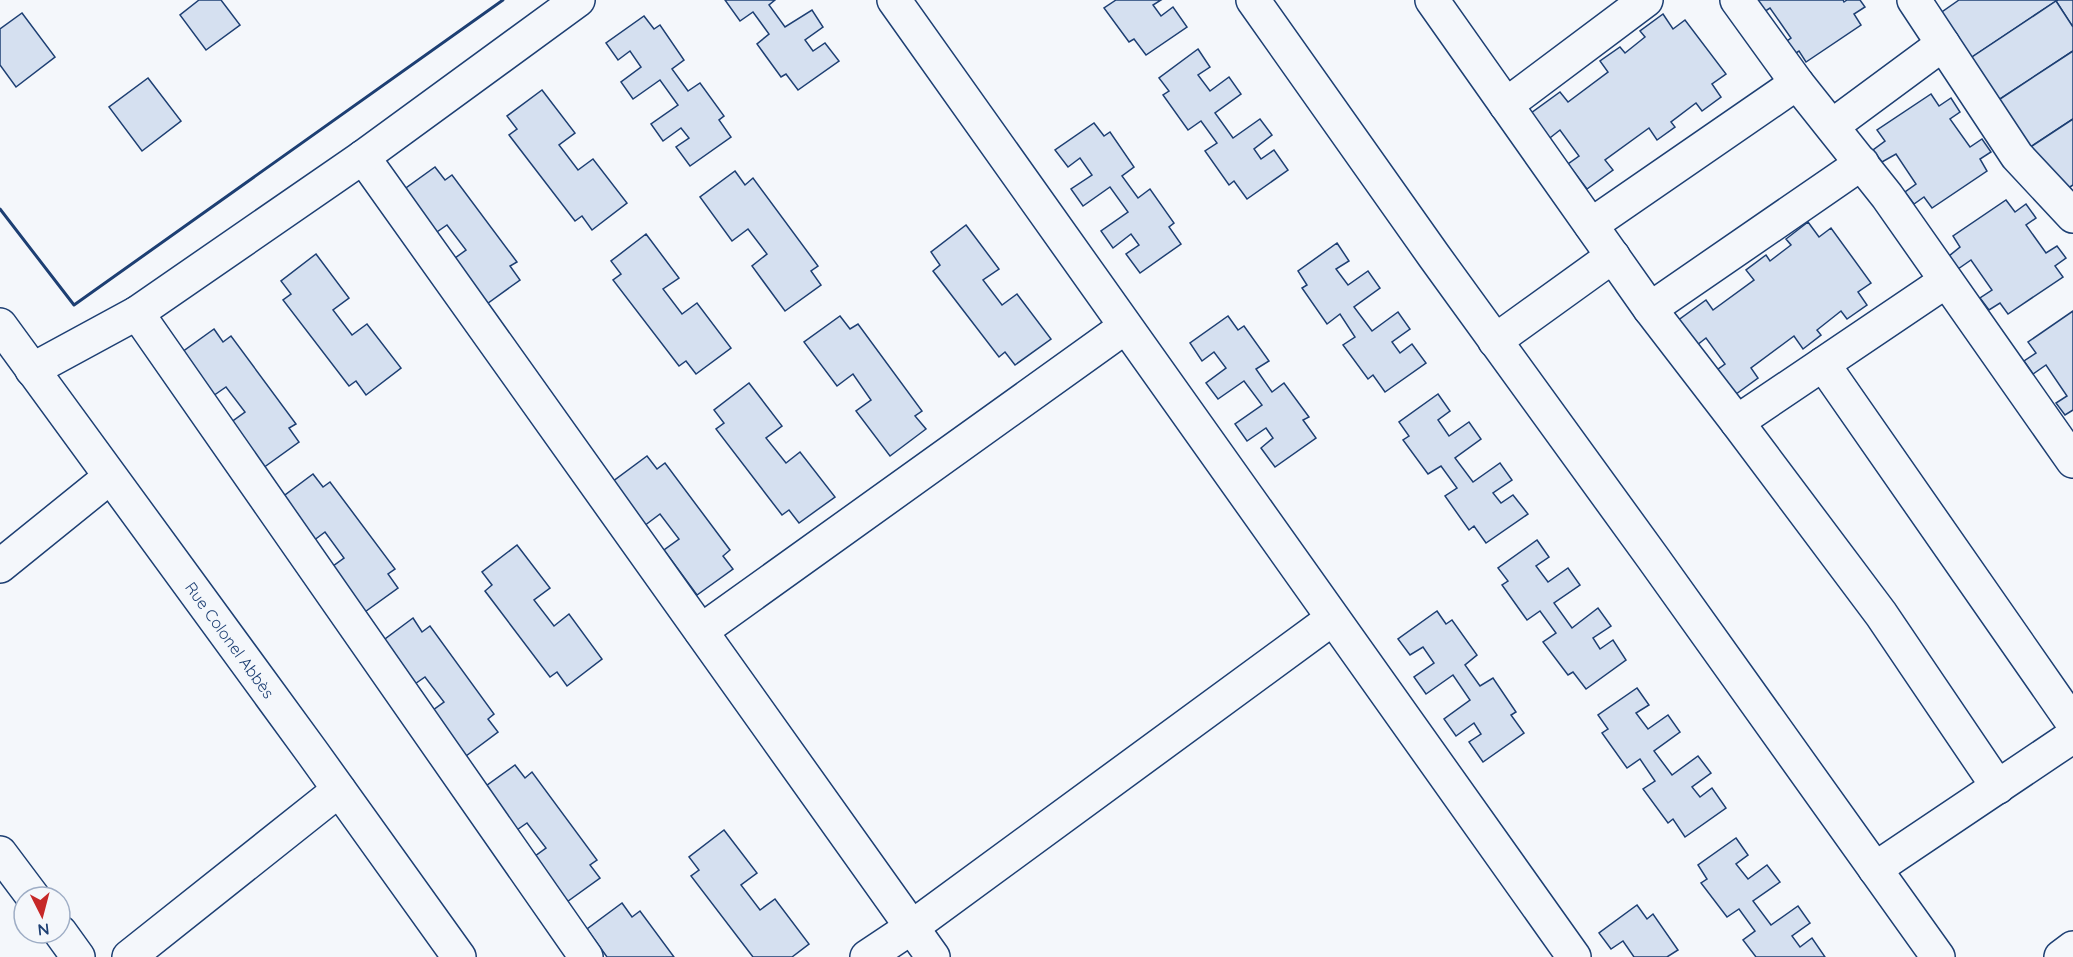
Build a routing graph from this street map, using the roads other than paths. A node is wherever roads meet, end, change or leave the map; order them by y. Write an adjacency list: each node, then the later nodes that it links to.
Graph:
1 (578, 0): 13 (street)
2 (894, 0): 22 (street)
3 (1253, 0): 23 (street)
4 (1432, 0): 11 (street)
5 (1646, 0): 8 (street)
6 (1737, 0): 10 (street)
7 (1923, 3): 9 (street)
8 (1612, 10): 11 (street)
9 (1944, 44): 12 (street); 15 (street)
10 (1797, 83): 12 (street); 16 (street)
11 (1506, 105): 16 (street)
12 (1832, 126): 14 (street)
13 (363, 157): 20 (street); 31 (street)
14 (1862, 163): 18 (street); 19 (street)
15 (2073, 216)
16 (1591, 225): 17 (street)
17 (1613, 256): 19 (street); 23 (street)
18 (1946, 281): 24 (street); 27 (street)
19 (1650, 309): 26 (street)
20 (137, 313): 25 (street); 43 (street)
21 (0, 325): 25 (street, Rue Colonel Abbès)
22 (1125, 327): 30 (street); 31 (street)
23 (1495, 341): 37 (street)
24 (1823, 364): 26 (street); 32 (street)
25 (32, 370): 28 (street, Rue Colonel Abbès)
26 (1737, 422): 34 (street)
27 (2073, 461)
28 (110, 477): 29 (street); 35 (street, Rue Colonel Abbès)
29 (0, 566)
30 (1332, 619): 39 (street); 46 (street)
31 (701, 631): 39 (street)
32 (2073, 723)
33 (2073, 736): 34 (street)
34 (1998, 787): 37 (street)
35 (339, 789): 41 (street); 42 (street, Rue Colonel Abbès)
36 (0, 853): 38 (street)
37 (1875, 869): 47 (street)
38 (24, 885)
39 (912, 927): 44 (street); 45 (street)
40 (2073, 948): 48 (street)
41 (129, 957)
42 (459, 957)
43 (586, 957)
44 (867, 957)
45 (933, 957)
46 (1574, 957)
47 (1938, 957)
48 (2061, 957)

